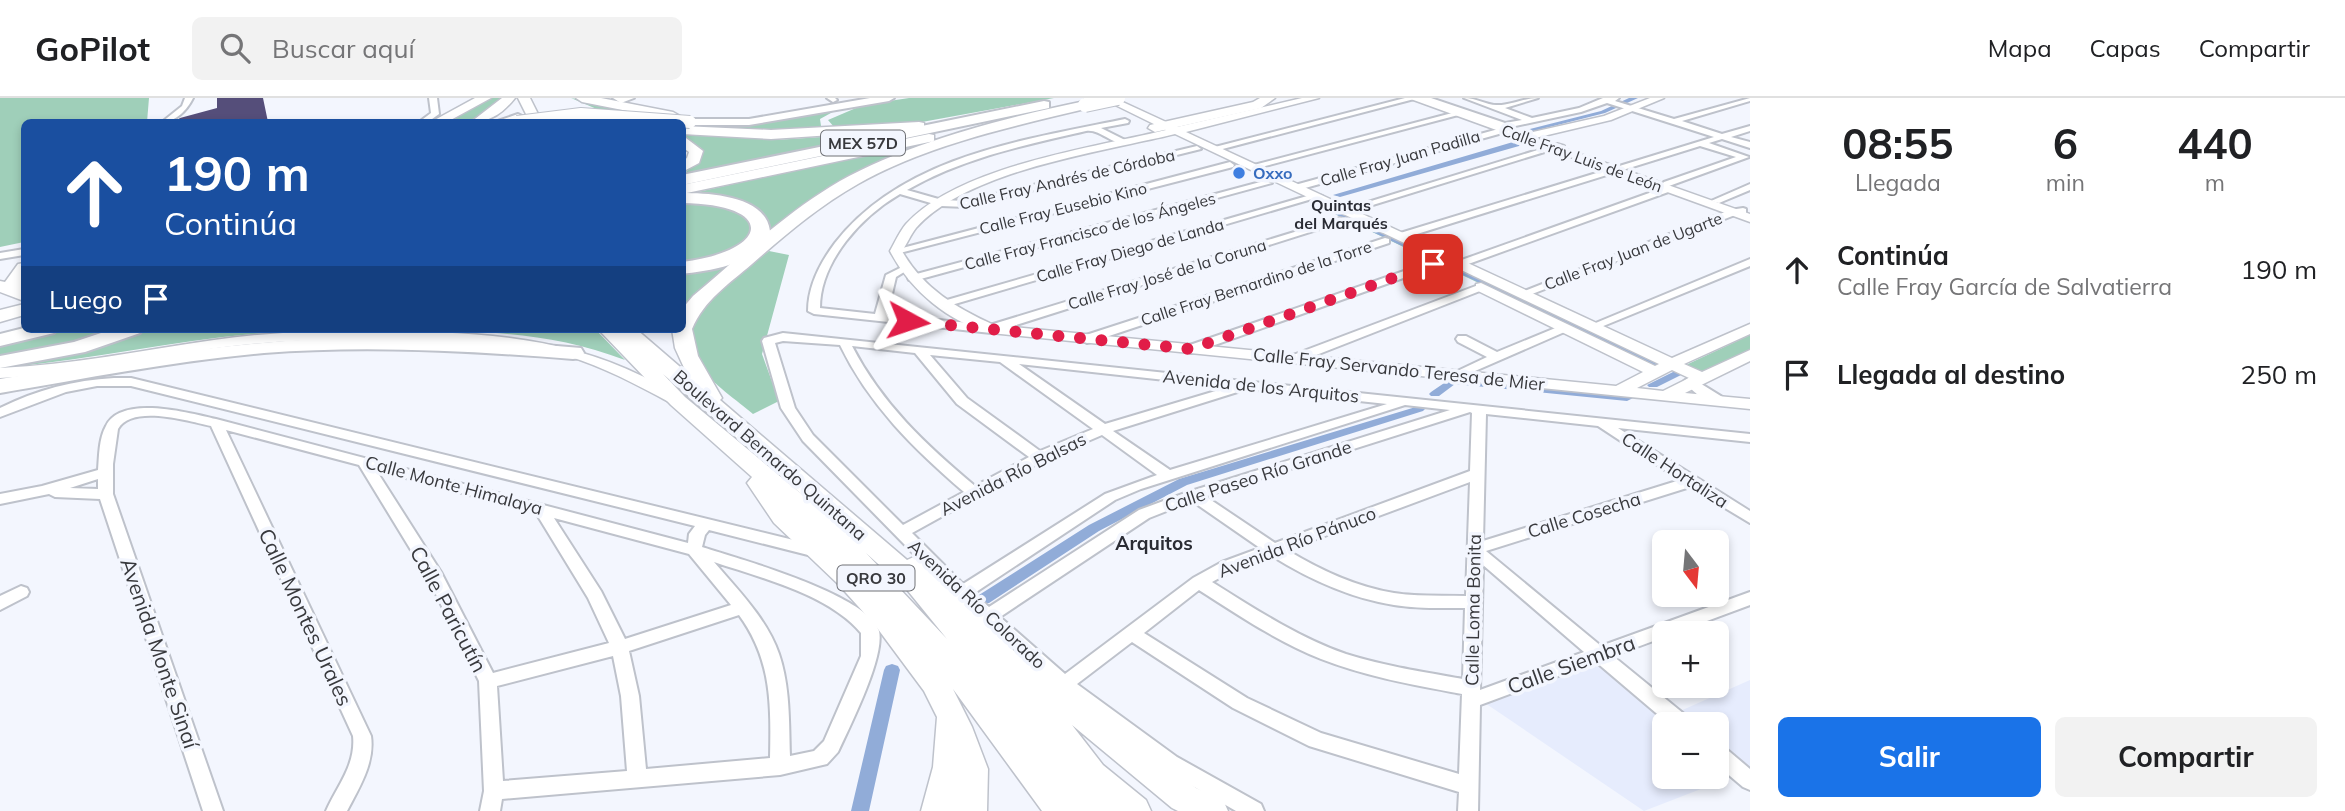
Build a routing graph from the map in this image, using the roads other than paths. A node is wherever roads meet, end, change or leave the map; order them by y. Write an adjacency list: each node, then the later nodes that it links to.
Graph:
1 (189, 98): 33 (street)
2 (433, 98): 34 (street)
3 (485, 98): 35 (highway)
4 (509, 98): 36 (highway)
5 (524, 98): 39 (highway)
6 (565, 98): 42 (highway)
7 (582, 98): 32 (highway)
8 (617, 98): 9 (street)
9 (630, 98)
10 (889, 98): 25 (main road)
11 (1106, 98): 52 (street)
12 (1118, 98): 23 (highway, bridge)
13 (1269, 98): 52 (highway)
14 (1314, 98): 52 (street)
15 (1413, 98): 31 (street, Calle Fray Luis de León); 61 (street)
16 (1423, 98): 50 (street, Calle Fray Luis de León)
17 (1468, 98): 29 (street)
18 (1489, 98): 27 (street)
19 (1534, 98): 27 (street)
20 (1659, 98): 28 (street)
21 (836, 99): 32 (main road)
22 (1750, 99): 45 (street)
23 (1083, 100): 30 (highway); 52 (street)
24 (1611, 100): 28 (street); 43 (street, Calle Fray Juan Padilla)
25 (859, 103): 47 (main road); 53 (main road)
26 (545, 104): 40 (highway)
27 (1509, 105): 29 (street)
28 (1633, 107): 45 (street); 55 (street)
29 (1497, 108): 43 (street)
30 (1040, 110): 48 (highway); 68 (highway, MEX 57D); 74 (highway); 103 (highway)
31 (1458, 114): 50 (street, Calle Fray Luis de León); 66 (street)
32 (667, 116): 37 (main road, bridge)
33 (170, 119)
34 (428, 119)
35 (444, 119)
36 (482, 119)
37 (524, 119)
38 (524, 119): 41 (main road, bridge)
39 (534, 119)
40 (552, 119)
41 (621, 119)
42 (622, 119)
43 (1531, 120): 50 (street, Calle Fray Juan Padilla)
44 (1125, 121): 49 (street)
45 (1678, 121): 54 (street)
46 (1750, 122): 54 (street)
47 (686, 126): 53 (highway)
48 (919, 126): 53 (highway); 69 (highway)
49 (1090, 126): 57 (street); 75 (street)
50 (1504, 128): 55 (street, Calle Fray Luis de León); 72 (street, Calle Fray Juan Padilla)
51 (1750, 128): 54 (street)
52 (1167, 129): 57 (street); 61 (street); 62 (street)
53 (859, 132)
54 (1719, 134): 58 (street); 59 (street); 67 (street)
55 (1527, 136): 60 (street, Calle Fray Luis de León)
56 (686, 142): 64 (highway)
57 (1122, 142): 80 (street)
58 (1699, 143): 63 (street); 67 (street)
59 (1750, 143)
60 (1558, 147): 67 (street, Calle Fray Luis de León); 82 (street, Calle Fray José de la Coruna)
61 (1215, 148): 66 (street)
62 (1197, 149): 65 (street); 80 (street, Calle Fray Andrés de Córdoba)
63 (1747, 158): 71 (street)
64 (686, 165)
65 (1230, 165): 70 (street); 86 (street, Calle Fray Eusebio Kino)
66 (1254, 166): 72 (street)
67 (1615, 167): 71 (street, Calle Fray Luis de León); 83 (street)
68 (686, 177)
69 (686, 177)
70 (1267, 183): 78 (street); 94 (street, Calle Fray Francisco de los Ángeles)
71 (1668, 186): 79 (street, Calle Fray Luis de León); 81 (street, Calle Fray Luis de León); 91 (street)
72 (1298, 187): 76 (street)
73 (1750, 187): 79 (street)
74 (686, 189)
75 (897, 190): 80 (street, Calle Fray Andrés de Córdoba); 101 (street, Calle Fray Servando Teresa de Mier)
76 (1317, 196): 78 (street, Calle Fray Diego de Landa); 82 (street)
77 (686, 198): 92 (highway)
78 (1303, 201): 82 (street); 98 (street, Calle Fray Diego de Landa)
79 (1716, 201): 81 (street, Calle Fray Luis de León)
80 (942, 203): 86 (street)
81 (1744, 213): 97 (street, Calle Fray Juan de Ugarte)
82 (1345, 215): 83 (street); 84 (street); 108 (street, Calle Fray José de la Coruna)
83 (1401, 236): 91 (street)
84 (1385, 241): 90 (street); 117 (street, Calle Fray Bernardino de la Torre)
85 (21, 248): 88 (street)
86 (896, 251): 94 (street)
87 (21, 252): 88 (street)
88 (0, 254)
89 (1750, 262): 105 (street)
90 (1433, 264): 95 (street); 120 (street)
91 (1460, 264): 97 (street)
92 (686, 268)
93 (21, 272): 96 (highway)
94 (908, 274): 98 (street); 101 (street)
95 (1481, 287): 106 (street); 125 (street)
96 (12, 290)
97 (1523, 294): 105 (street)
98 (944, 304): 108 (street)
99 (21, 311): 100 (highway)
100 (0, 316)
101 (880, 318): 108 (street, Calle Fray Servando Teresa de Mier)
102 (21, 319): 104 (highway)
103 (686, 320)
104 (0, 323)
105 (1592, 327): 128 (street)
106 (1565, 328): 124 (street); 129 (street)
107 (1750, 328): 128 (street)
108 (991, 329): 117 (street, Calle Fray Servando Teresa de Mier)
109 (21, 332): 115 (highway)
110 (26, 333): 115 (highway)
111 (121, 333): 127 (highway)
112 (612, 333): 137 (highway, Boulevard Bernardo Quintana / QRO 30)
113 (629, 333): 141 (highway, Boulevard Bernardo Quintana / QRO 30)
114 (682, 333): 141 (highway)
115 (0, 338)
116 (772, 338): 119 (street, Avenida de los Arquitos); 164 (street, Avenida Río Colorado)
117 (1087, 339): 120 (street, Calle Fray Servando Teresa de Mier)
118 (1462, 339): 124 (street)
119 (844, 342): 121 (street, Avenida de los Arquitos); 156 (street)
120 (1191, 349): 125 (street, Calle Fray Servando Teresa de Mier)
121 (920, 351): 126 (street, Avenida de los Arquitos); 149 (street)
122 (573, 353): 130 (street); 134 (highway); 137 (street)
123 (1750, 355): 132 (street)
124 (1497, 357): 131 (street)
125 (1297, 358): 131 (street, Calle Fray Servando Teresa de Mier)
126 (1004, 360): 133 (street, Avenida de los Arquitos); 146 (street)
127 (0, 362)
128 (1670, 365): 129 (street); 132 (street)
129 (1655, 372): 135 (street)
130 (0, 373)
131 (1455, 375): 135 (street, Calle Fray Servando Teresa de Mier)
132 (1695, 379): 136 (street); 138 (street)
133 (1250, 385): 139 (street, Avenida de los Arquitos); 146 (street, Avenida Río Balsas)
134 (0, 386)
135 (1619, 391): 136 (street, Calle Fray Servando Teresa de Mier)
136 (1665, 396): 138 (street, Calle Fray Servando Teresa de Mier)
137 (678, 401): 148 (highway, Boulevard Bernardo Quintana / QRO 30)
138 (1719, 401): 140 (street, Calle Fray Servando Teresa de Mier)
139 (1407, 402): 142 (street, Avenida de los Arquitos); 153 (street, Calle Paseo Río Grande)
140 (1750, 404)
141 (716, 407): 148 (highway, Boulevard Bernardo Quintana / QRO 30)
142 (1475, 409): 144 (street, Avenida de los Arquitos); 152 (street, Calle Loma Bonita); 158 (street, Calle Paseo Río Grande)
143 (0, 412): 163 (street)
144 (1600, 422): 147 (street, Avenida de los Arquitos); 154 (street, Calle Hortaliza)
145 (216, 423): 150 (street, Calle Monte Himalaya); 151 (street, Calle Monte Himalaya); 192 (street, Calle Montes Urales)
146 (1104, 429): 149 (street, Avenida Río Balsas); 153 (street)
147 (1750, 438)
148 (752, 451): 160 (highway, Boulevard Bernardo Quintana / QRO 30); 168 (highway); 176 (highway)
149 (1039, 457): 156 (street, Avenida Río Balsas)
150 (363, 461): 161 (street, Calle Monte Himalaya); 180 (street, Calle Paricutín)
151 (103, 473): 155 (street); 157 (street, Calle Monte Himalaya)
152 (1476, 474): 165 (street, Avenida Río Pánuco); 167 (street, Calle Loma Bonita)
153 (1167, 475): 171 (street, Calle Paseo Río Grande)
154 (1693, 481): 162 (street, Calle Hortaliza); 167 (street, Calle Cosecha)
155 (43, 491): 157 (street); 159 (street)
156 (974, 492): 164 (street, Avenida Río Balsas)
157 (106, 494): 191 (street, Avenida Monte Sinaí)
158 (1193, 495): 165 (street); 176 (street, Calle Paseo Río Grande)
159 (0, 499)
160 (806, 500): 195 (highway, Boulevard Bernardo Quintana / QRO 30); 196 (highway, Boulevard Bernardo Quintana / QRO 30)
161 (540, 508): 166 (street, Calle Monte Himalaya); 178 (street)
162 (1750, 518)
163 (704, 525): 166 (street); 168 (street)
164 (901, 533): 171 (street, Avenida Río Colorado)
165 (1275, 548): 169 (street, Avenida Río Pánuco); 173 (street)
166 (694, 550): 175 (street); 186 (street, Calle Monte Himalaya)
167 (1475, 550): 173 (street, Calle Loma Bonita); 179 (street)
168 (817, 551): 183 (highway)
169 (1199, 582): 177 (street, Avenida Río Pánuco); 182 (street)
170 (21, 592): 174 (street)
171 (962, 593): 176 (street, Avenida Río Colorado)
172 (1750, 598): 179 (street, Calle Siembra)
173 (1473, 602): 182 (street, Calle Loma Bonita)
174 (0, 604)
175 (742, 608): 178 (street); 186 (street)
176 (989, 628): 181 (street, Avenida Río Colorado); 197 (highway); 198 (highway)
177 (1133, 634): 181 (street, Avenida Río Pánuco); 189 (street)
178 (620, 647): 180 (street); 187 (street)
179 (1596, 654): 182 (street, Calle Siembra); 184 (street)
180 (488, 681): 190 (street, Calle Paricutín)
181 (1064, 684): 199 (street, Avenida Río Colorado)
182 (1471, 695): 189 (street, Calle Loma Bonita)
183 (950, 712): 193 (highway); 194 (highway)
184 (1667, 712)
185 (1729, 763): 188 (street)
186 (780, 766): 187 (street)
187 (637, 777): 190 (street)
188 (1750, 780)
189 (1469, 786): 200 (street, Calle Loma Bonita)
190 (492, 801)
191 (213, 811)
192 (336, 811)
193 (938, 811)
194 (970, 811)
195 (1060, 811)
196 (1098, 811)
197 (1134, 811)
198 (1212, 811)
199 (1254, 811)
200 (1468, 811)

